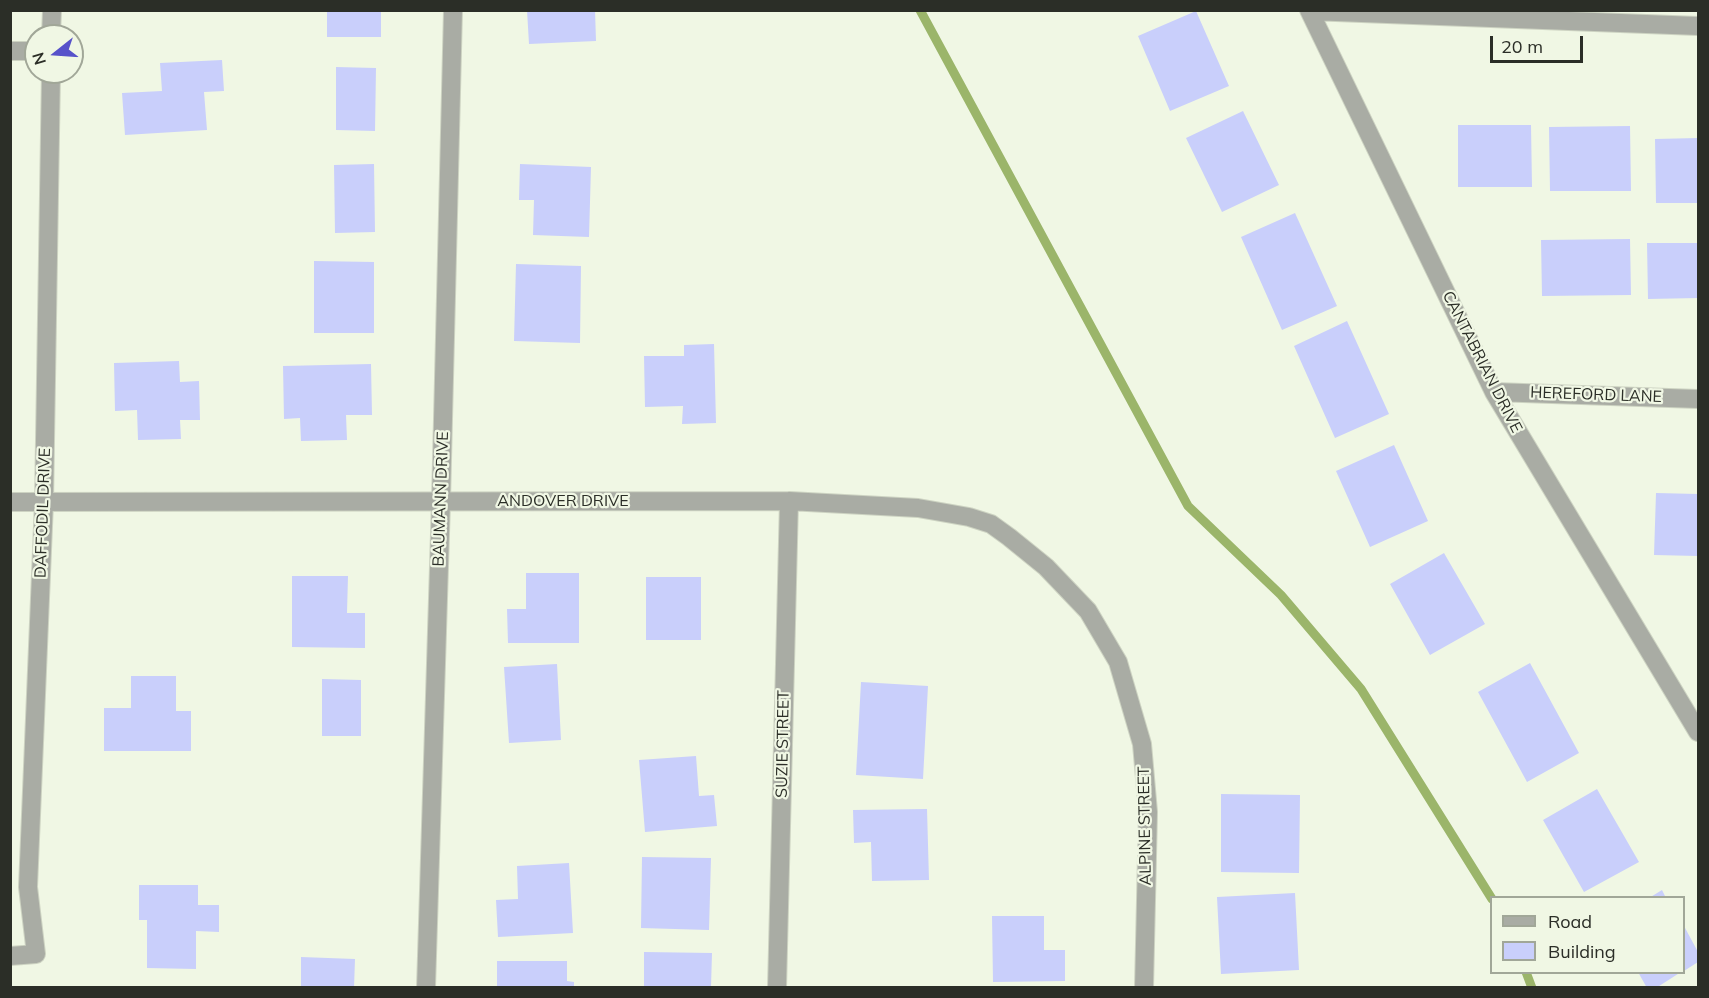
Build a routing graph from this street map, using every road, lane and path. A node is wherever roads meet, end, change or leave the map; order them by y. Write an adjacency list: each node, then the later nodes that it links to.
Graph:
1 (453, 10): 7 (street, BAUMANN DRIVE)
2 (1310, 11): 3 (street); 5 (street, CANTABRIAN DRIVE)
3 (1698, 26)
4 (51, 84): 10 (street, DAFFODIL DRIVE)
5 (1494, 392): 6 (street, HEREFORD LANE); 12 (street, CANTABRIAN DRIVE)
6 (1698, 399)
7 (441, 501): 8 (street, ANDOVER DRIVE); 10 (street, ANDOVER DRIVE); 14 (street, BAUMANN DRIVE)
8 (789, 501): 11 (street, ANDOVER DRIVE); 15 (street, SUZIE STREET)
9 (10, 502): 10 (street, ANDOVER DRIVE)
10 (44, 502): 13 (street, DAFFODIL DRIVE)
11 (1083, 606): 16 (street, ALPINE STREET)
12 (1698, 732)
13 (10, 956)
14 (426, 987)
15 (777, 987)
16 (1144, 987)

